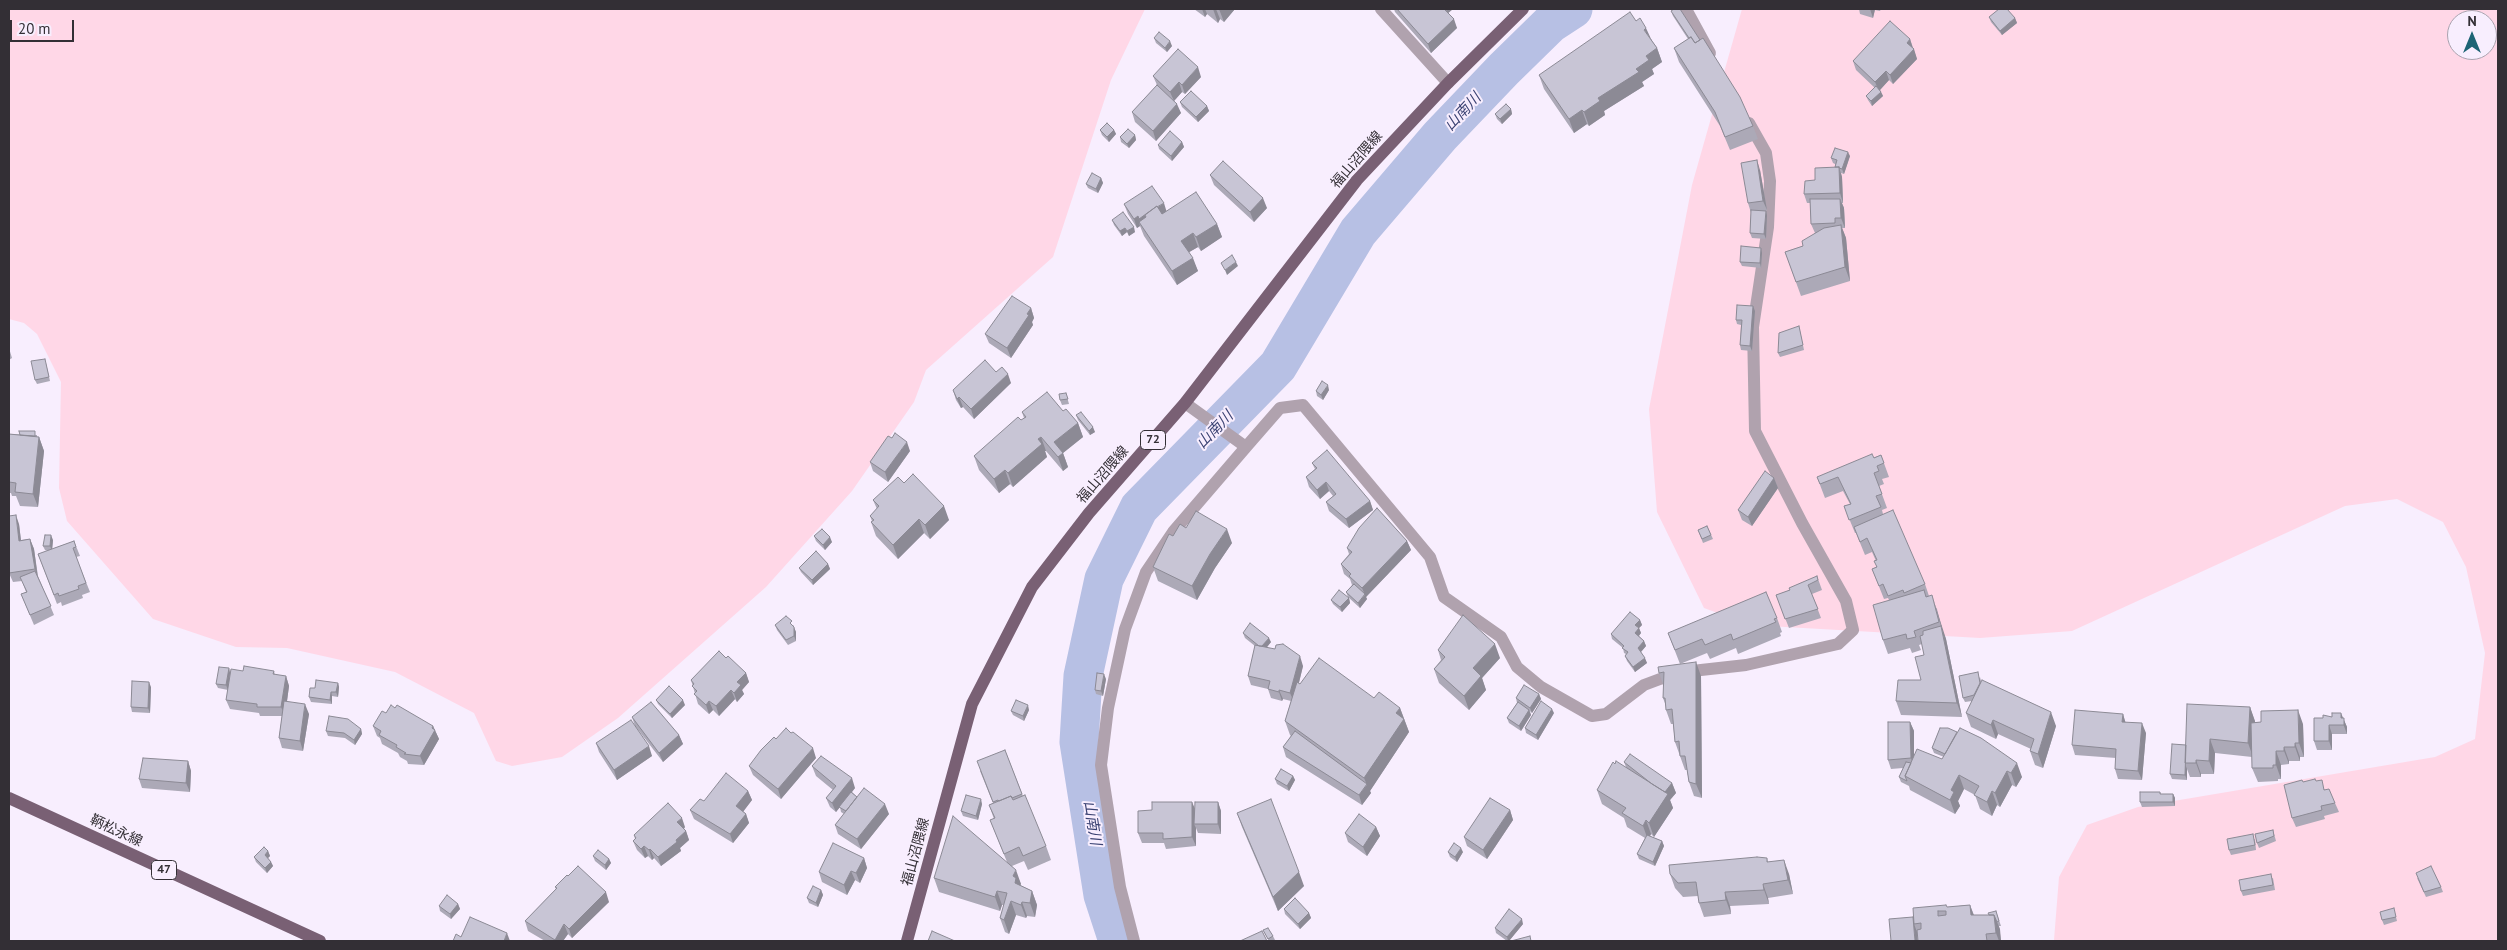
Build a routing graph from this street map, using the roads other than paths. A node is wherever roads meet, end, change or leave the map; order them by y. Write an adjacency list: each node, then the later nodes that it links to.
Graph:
1 (1381, 9): 5 (street)
2 (1523, 9): 5 (main road, 福山沼隈線 / 72)
3 (1686, 9): 4 (street)
4 (1718, 66)
5 (1448, 83): 7 (main road, 福山沼隈線 / 72)
6 (1744, 115): 8 (street)
7 (1185, 404): 8 (street); 11 (main road, 福山沼隈線 / 72)
8 (1243, 446): 12 (street)
9 (9, 798): 10 (main road, 鞆松永線 / 47)
10 (320, 941)
11 (907, 941)
12 (1134, 941)

